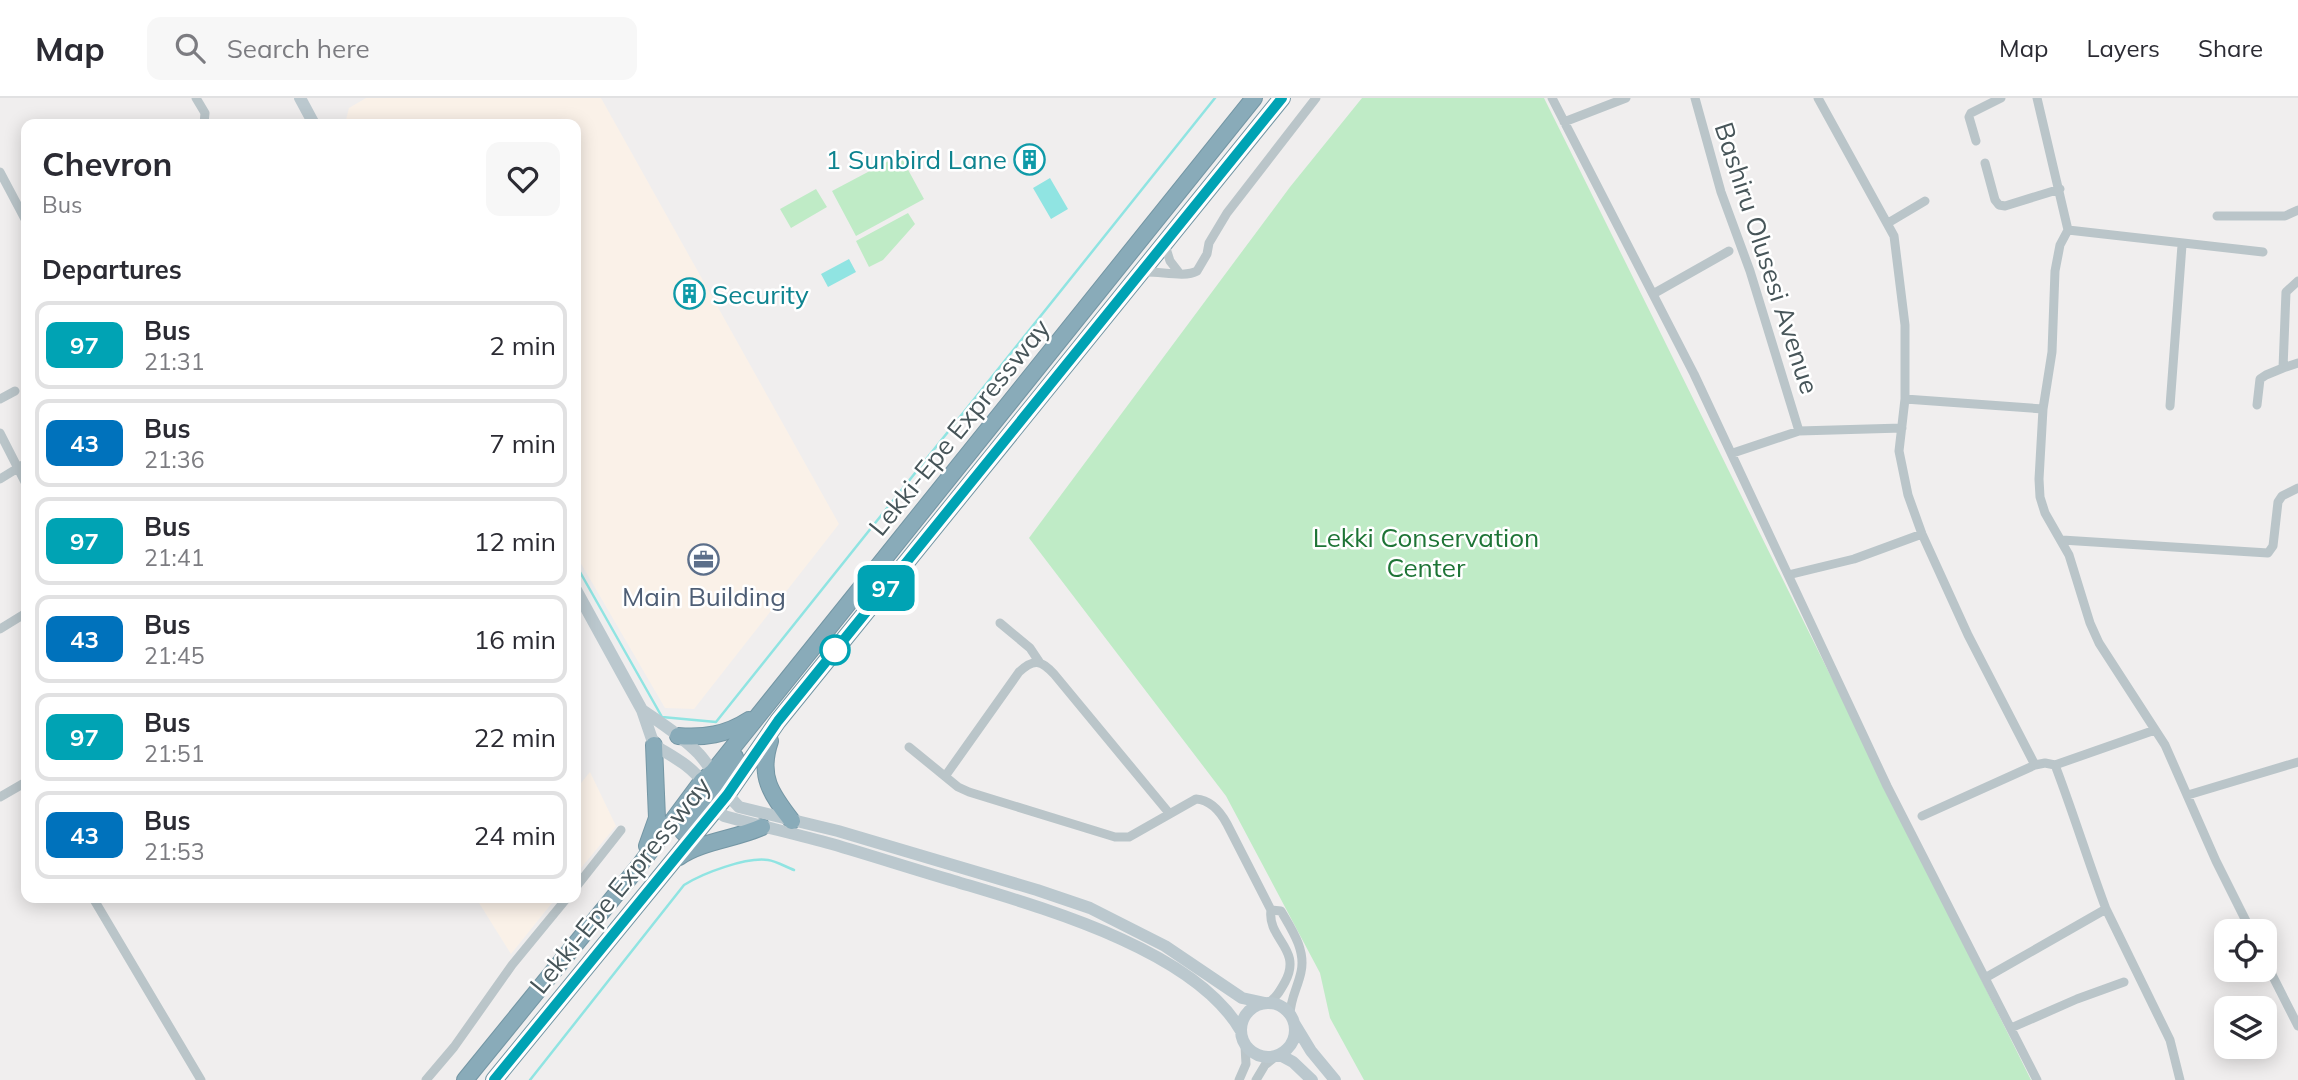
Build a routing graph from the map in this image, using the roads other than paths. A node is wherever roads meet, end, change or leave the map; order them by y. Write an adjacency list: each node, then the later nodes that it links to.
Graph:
1 (196, 98): 12 (street)
2 (300, 98): 13 (street)
3 (1254, 98): 56 (highway, Lekki-Epe Expressway)
4 (1282, 98): 26 (highway, Lekki-Epe Expressway)
5 (1316, 98): 30 (street)
6 (1552, 98): 14 (street)
7 (1626, 98): 14 (street)
8 (1695, 98): 42 (street, Bashiru Olusesi Avenue)
9 (1818, 98): 23 (street)
10 (2001, 98): 15 (street)
11 (2037, 98): 18 (street)
12 (204, 119)
13 (311, 119)
14 (1564, 122): 32 (street)
15 (1976, 141)
16 (1985, 163): 18 (street)
17 (0, 172): 20 (street)
18 (2060, 189): 24 (street)
19 (1925, 201): 23 (street)
20 (21, 204)
21 (2298, 210): 22 (street)
22 (2217, 216)
23 (1888, 223): 37 (street)
24 (2068, 230): 25 (street); 40 (street)
25 (2182, 244): 28 (street); 39 (street)
26 (1165, 245): 29 (highway, Lekki-Epe Expressway); 30 (street)
27 (1729, 251): 32 (street)
28 (2263, 252)
29 (1143, 272): 30 (street); 60 (highway, Lekki-Epe Expressway)
30 (1181, 275)
31 (2298, 282): 34 (street)
32 (1653, 294): 44 (street)
33 (2298, 363): 34 (street)
34 (2283, 369): 38 (street)
35 (15, 391): 36 (street)
36 (0, 399)
37 (1905, 399): 40 (street); 41 (street)
38 (2257, 405)
39 (2170, 406)
40 (2043, 409): 50 (street)
41 (1902, 428): 42 (street); 49 (street)
42 (1799, 431): 44 (street)
43 (0, 433): 45 (street)
44 (1733, 453): 51 (street)
45 (21, 464)
46 (21, 466): 47 (street)
47 (0, 479)
48 (2298, 488): 50 (street)
49 (1922, 534): 51 (street); 66 (street)
50 (2062, 540): 61 (street)
51 (1788, 575): 87 (street)
52 (581, 599): 58 (street)
53 (21, 616): 55 (street)
54 (1000, 623): 57 (street)
55 (0, 629)
56 (810, 650): 59 (highway, Lekki-Epe Expressway); 70 (highway)
57 (1040, 663): 68 (street); 73 (street)
58 (642, 710): 62 (street); 63 (street)
59 (757, 715): 62 (highway); 70 (highway, Lekki-Epe Expressway)
60 (778, 721): 70 (highway, Lekki-Epe Expressway); 75 (highway)
61 (2155, 730): 67 (street); 71 (street)
62 (678, 736): 70 (street)
63 (654, 745): 70 (street); 79 (highway)
64 (909, 747): 68 (street)
65 (2298, 762): 71 (street)
66 (2035, 765): 67 (street); 74 (street)
67 (2055, 765): 83 (street)
68 (946, 775): 73 (street)
69 (21, 785): 72 (street)
70 (714, 788): 75 (street); 76 (street); 78 (highway, Lekki-Epe Expressway); 79 (highway, Lekki-Epe Expressway); 86 (highway)
71 (2188, 794): 85 (street)
72 (0, 797)
73 (1169, 813): 84 (street)
74 (1922, 816)
75 (792, 821): 90 (street)
76 (762, 827): 78 (highway); 95 (street)
77 (621, 830): 80 (street)
78 (668, 864): 86 (highway, Lekki-Epe Expressway)
79 (639, 866): 100 (highway, Lekki-Epe Expressway)
80 (581, 881)
81 (96, 903): 98 (street)
82 (563, 903): 99 (street)
83 (2106, 909): 87 (street); 107 (street)
84 (1271, 910): 90 (street); 92 (street)
85 (2245, 919)
86 (583, 968): 101 (highway, Lekki-Epe Expressway)
87 (1985, 978): 94 (street)
88 (2277, 981): 91 (street)
89 (2124, 982): 94 (street)
90 (1266, 1003): 92 (street); 95 (street)
91 (2296, 1015): 93 (street)
92 (1292, 1019): 97 (street); 105 (street)
93 (2298, 1026)
94 (2011, 1028): 106 (street)
95 (1241, 1031): 96 (street)
96 (1245, 1046): 97 (street); 102 (street)
97 (1278, 1056): 103 (street); 104 (street)
98 (201, 1080)
99 (426, 1080)
100 (465, 1080)
101 (494, 1080)
102 (1239, 1080)
103 (1256, 1080)
104 (1312, 1080)
105 (1335, 1080)
106 (2037, 1080)
107 (2180, 1080)

